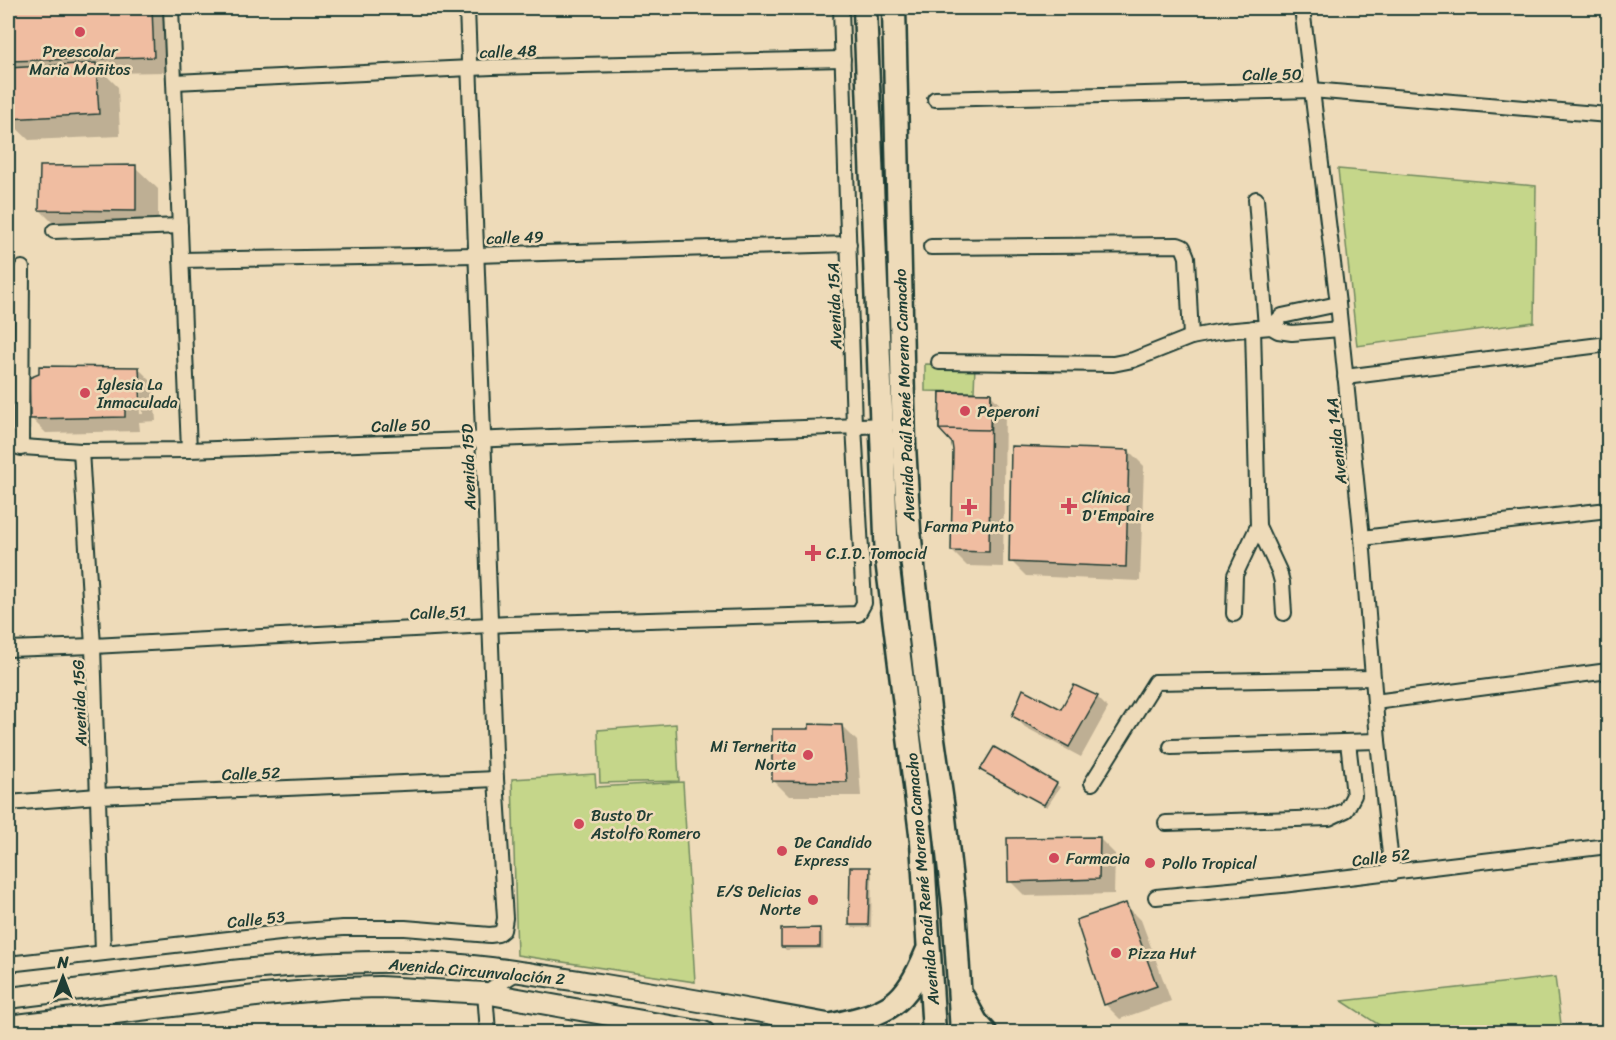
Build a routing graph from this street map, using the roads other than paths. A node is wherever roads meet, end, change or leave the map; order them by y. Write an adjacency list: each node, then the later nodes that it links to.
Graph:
1 (171, 8): 9 (street)
2 (467, 8): 8 (street, Avenida 15D)
3 (841, 8): 7 (street, Avenida 15A)
4 (865, 8): 28 (main road, Avenida Paúl René Moreno Camacho)
5 (894, 8): 28 (main road, Avenida Paúl René Moreno Camacho)
6 (1302, 8): 10 (street, Avenida 14A)
7 (843, 58): 8 (street, calle 48); 16 (street, Avenida 15A)
8 (469, 69): 9 (street, calle 48); 18 (street, Avenida 15D)
9 (175, 82): 14 (street)
10 (1312, 90): 11 (street, Calle 50); 12 (street, Calle 50); 21 (street, Avenida 14A)
11 (935, 99)
12 (1608, 115)
13 (1256, 199): 22 (street)
14 (180, 226): 15 (street); 19 (street)
15 (54, 231)
16 (849, 244): 18 (street, calle 49); 29 (street, Avenida 15A)
17 (931, 247): 24 (street)
18 (476, 255): 19 (street, calle 49); 30 (street, Avenida 15D)
19 (181, 260): 32 (street)
20 (22, 268): 31 (street)
21 (1338, 304): 22 (street); 23 (street, Avenida 14A)
22 (1264, 327): 23 (street); 24 (street); 35 (street)
23 (1340, 329): 27 (street, Avenida 14A)
24 (1191, 337): 26 (street)
25 (1608, 344): 27 (street)
26 (939, 362)
27 (1345, 377): 36 (street, Avenida 14A)
28 (893, 425): 29 (street, Calle 50); 58 (main road, Avenida Paúl René Moreno Camacho); 62 (main road, Avenida Paúl René Moreno Camacho)
29 (854, 426): 30 (street, Calle 50); 37 (street, Avenida 15A)
30 (483, 439): 32 (street, Calle 50); 40 (street, Avenida 15D)
31 (14, 447): 33 (street, Calle 50)
32 (189, 450): 33 (street, Calle 50)
33 (81, 451): 41 (street, Avenida 15G)
34 (1608, 510): 36 (street)
35 (1258, 526): 38 (street); 39 (street)
36 (1362, 538): 44 (street, Avenida 14A)
37 (864, 603): 40 (street, Calle 51)
38 (1284, 613)
39 (1234, 614)
40 (490, 625): 41 (street, Calle 51); 49 (street, Avenida 15D)
41 (93, 646): 42 (street, Calle 51); 51 (street, Avenida 15G)
42 (8, 649)
43 (1608, 671): 45 (street)
44 (1373, 678): 45 (street, Avenida 14A); 50 (street)
45 (1375, 702): 46 (street, Avenida 14A)
46 (1378, 741): 47 (street); 55 (street, Avenida 14A)
47 (1348, 742): 48 (street); 53 (street)
48 (1172, 747)
49 (496, 779): 51 (street, Calle 52); 57 (street, Avenida 15D)
50 (1092, 783)
51 (98, 796): 52 (street, Calle 52); 59 (street, Avenida 15G)
52 (8, 803)
53 (1166, 823)
54 (1608, 846): 55 (street, Calle 52)
55 (1392, 873): 56 (street, Calle 52)
56 (1156, 897)
57 (504, 925): 59 (street, Calle 53)
58 (929, 948): 65 (main road); 70 (main road, Avenida Paúl René Moreno Camacho)
59 (104, 953): 60 (street, Calle 53)
60 (8, 964)
61 (519, 971): 63 (street); 64 (main road, Avenida Circunvalación 2); 65 (main road, Avenida Circunvalación 2)
62 (959, 989): 71 (main road, Avenida Paúl René Moreno Camacho); 72 (main road)
63 (485, 993): 66 (main road, Avenida Circunvalación 2); 67 (street); 68 (main road, Avenida Circunvalación 2)
64 (8, 998)
65 (833, 1025): 69 (main road, Avenida Circunvalación 2)
66 (8, 1026)
67 (488, 1032)
68 (704, 1032)
69 (871, 1032)
70 (934, 1032)
71 (962, 1032)
72 (985, 1032)

